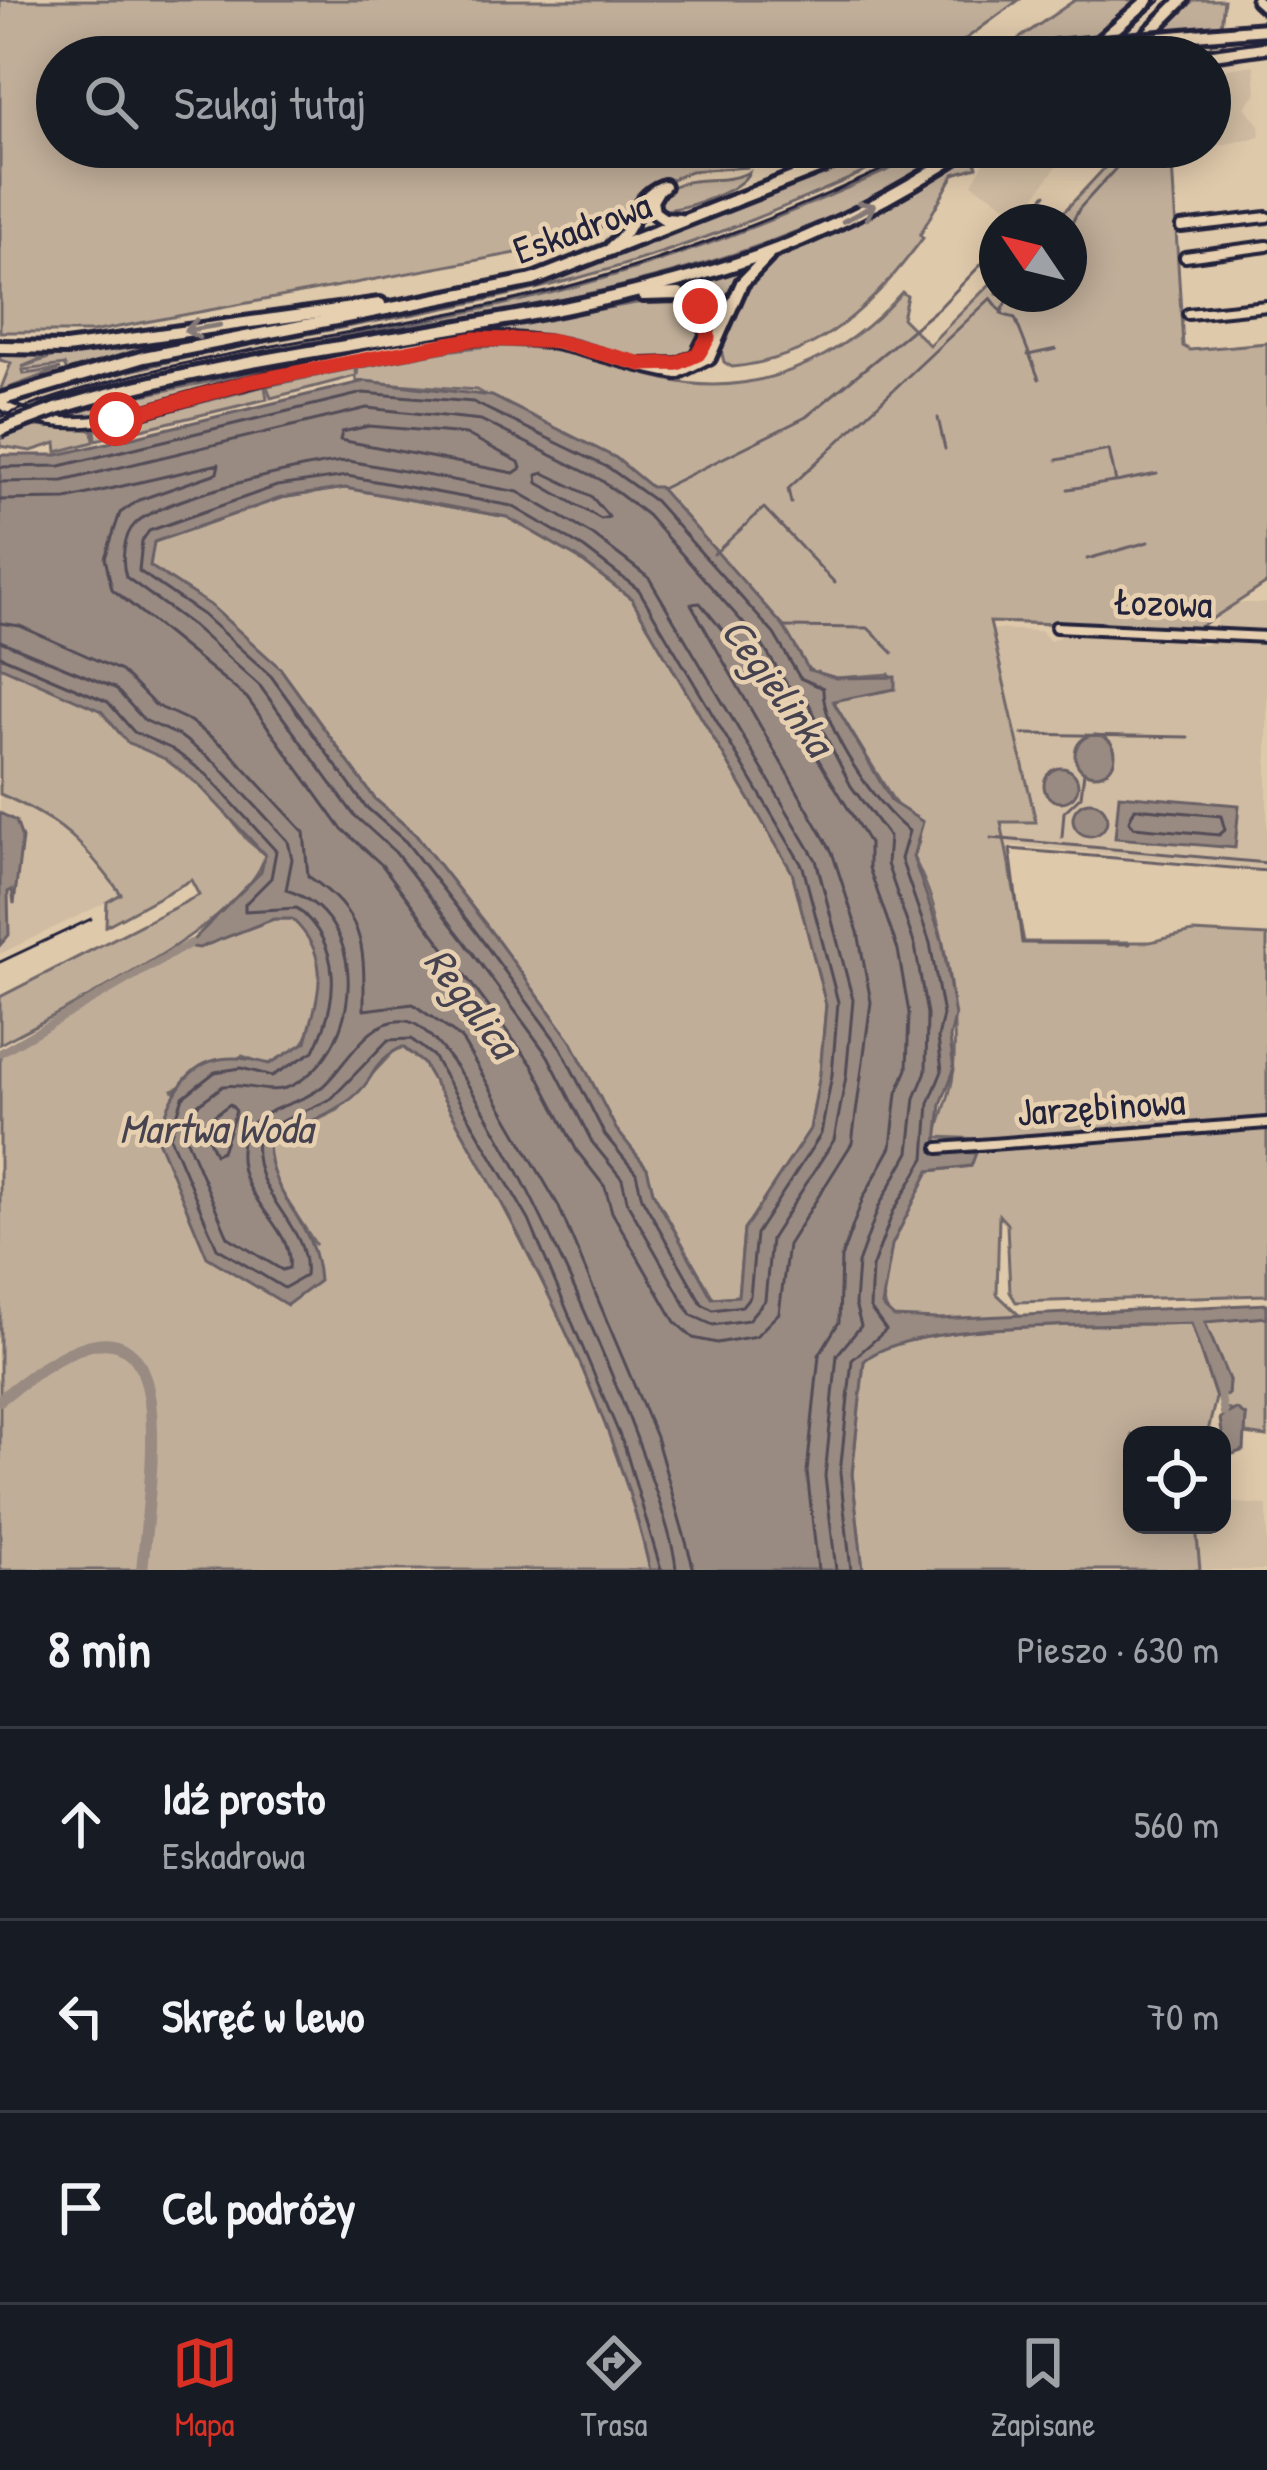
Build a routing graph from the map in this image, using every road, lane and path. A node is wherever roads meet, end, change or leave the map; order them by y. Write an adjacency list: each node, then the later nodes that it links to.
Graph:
1 (1148, 0): 6 (main road)
2 (1182, 0): 7 (main road)
3 (1256, 0): 4 (street)
4 (1267, 9)
5 (1267, 29): 8 (main road, bridge)
6 (1111, 36)
7 (1151, 36)
8 (1183, 36)
9 (1267, 47): 10 (street)
10 (1231, 52)
11 (819, 168): 14 (main road, Eskadrowa)
12 (937, 168): 16 (main road, Eskadrowa, one-way to 12)
13 (1267, 217): 15 (street)
14 (695, 218): 19 (main road, Eskadrowa); 19 (main road)
15 (1181, 227)
16 (792, 243): 21 (main road, Eskadrowa); 25 (main road)
17 (1267, 246): 18 (street)
18 (1185, 257)
19 (594, 258): 20 (main road, Eskadrowa)
20 (443, 298): 24 (main road, one-way to 24); 26 (main road)
21 (574, 303): 25 (main road); 27 (main road, bridge)
22 (1267, 306): 23 (street)
23 (1188, 314)
24 (0, 346)
25 (703, 356): 26 (street)
26 (0, 402)
27 (0, 430)
28 (1056, 627): 29 (street, Łozowa)
29 (1267, 637)
30 (1267, 1123): 31 (street, Jarzębinowa)
31 (939, 1148)

